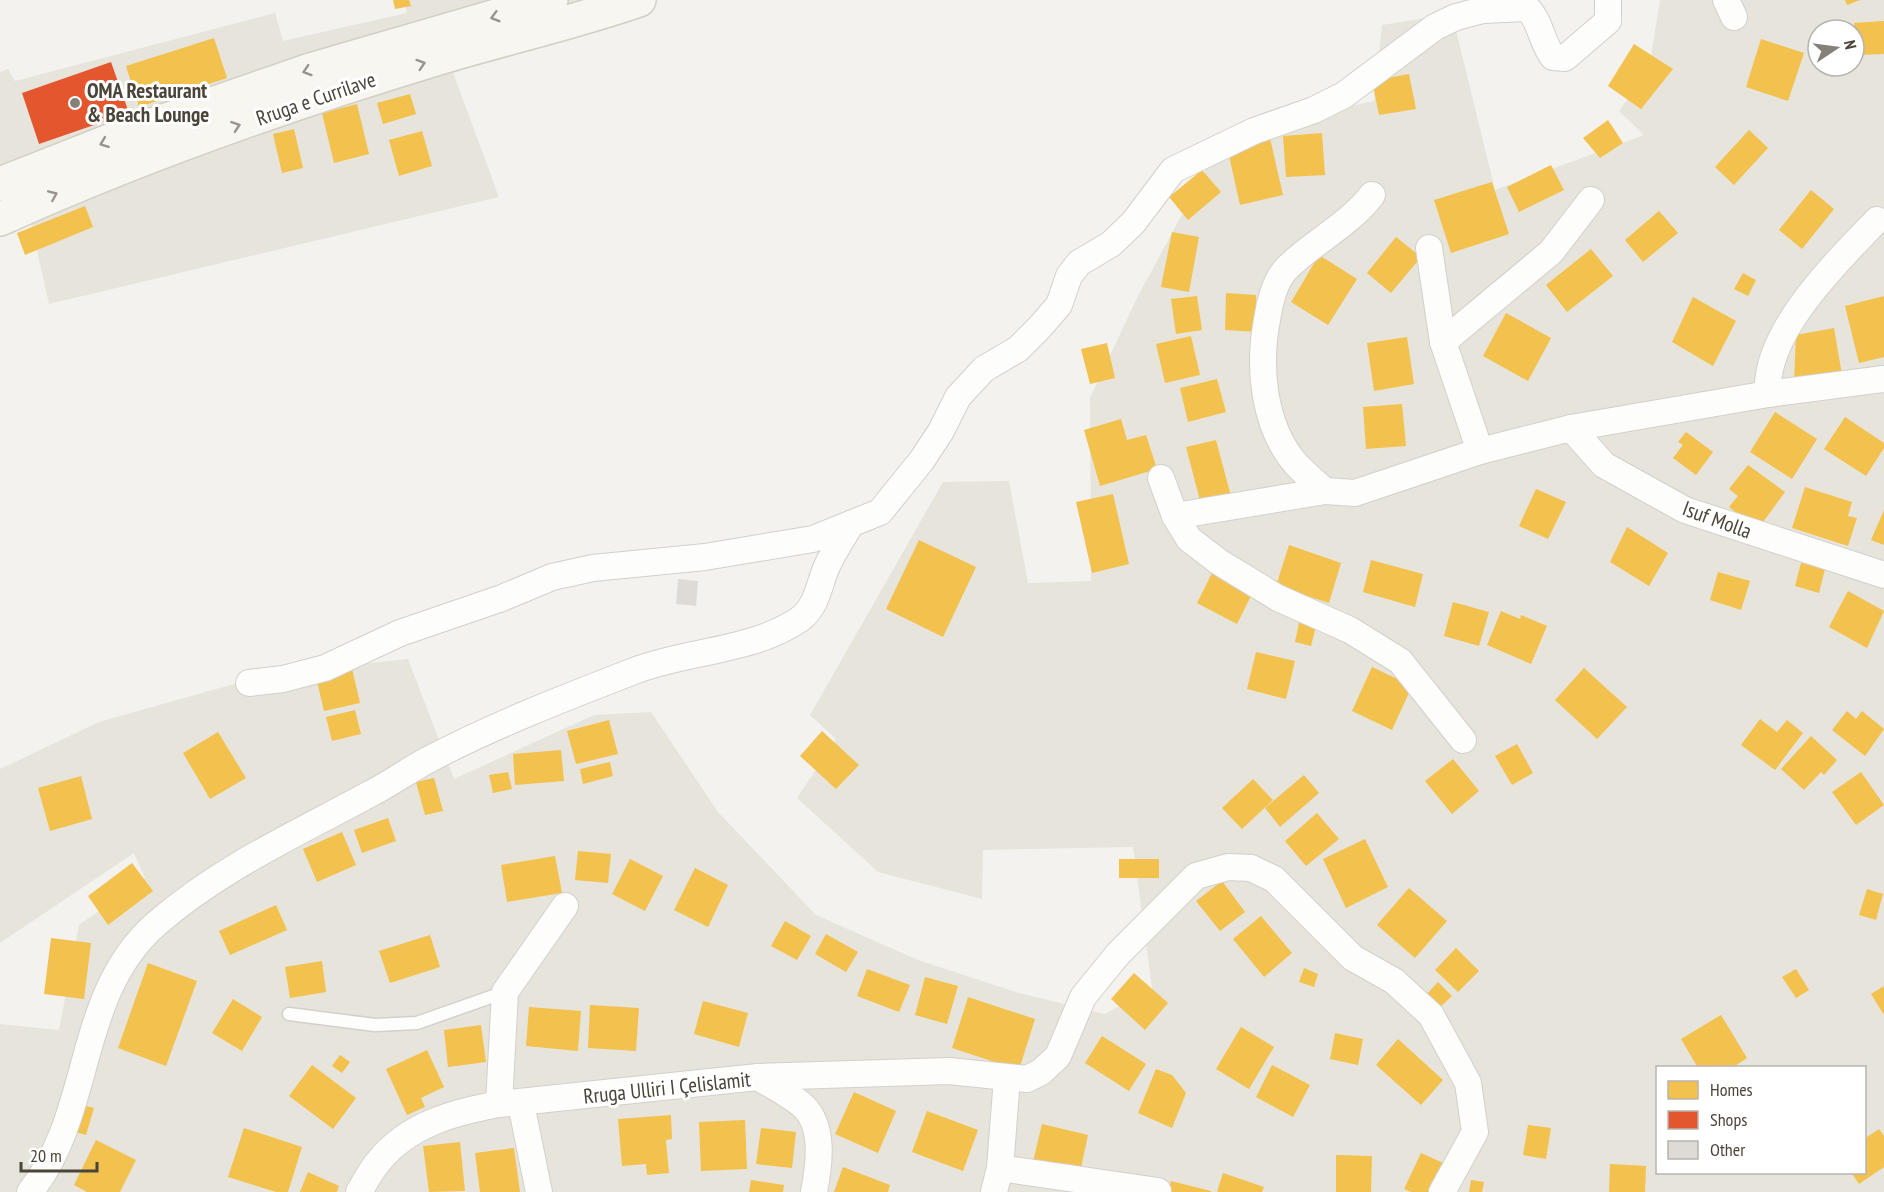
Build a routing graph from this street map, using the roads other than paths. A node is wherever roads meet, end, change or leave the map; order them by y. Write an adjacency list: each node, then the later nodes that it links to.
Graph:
1 (551, 0): 4 (main road, Rruga e Currilave, one-way to 4)
2 (639, 0): 7 (main road, Rruga e Currilave, one-way to 2)
3 (1608, 0): 18 (street)
4 (0, 184)
5 (1372, 195): 16 (street)
6 (1591, 200): 10 (street)
7 (0, 219)
8 (1876, 220): 12 (street)
9 (1429, 248): 10 (street)
10 (1443, 342): 14 (street)
11 (1884, 379): 12 (street)
12 (1768, 394): 13 (street)
13 (1571, 428): 14 (street); 19 (street, Isuf Molla)
14 (1480, 451): 16 (street)
15 (1161, 478): 17 (street)
16 (1325, 491): 17 (street)
17 (1175, 516): 21 (street)
18 (850, 525): 20 (street); 30 (street)
19 (1884, 575)
20 (249, 683)
21 (1463, 740)
22 (565, 906): 23 (street)
23 (505, 992): 24 (lane); 27 (street)
24 (289, 1014)
25 (758, 1077): 26 (street, Rruga Ulliri I Çelislamit); 27 (street, Rruga Ulliri I Çelislamit); 33 (street)
26 (1007, 1078): 28 (street); 34 (street, Rruga Ulliri I Çelislamit)
27 (510, 1104): 31 (street, Rruga Ulliri I Çelislamit); 32 (street)
28 (997, 1180): 29 (street)
29 (1158, 1191)
30 (30, 1192)
31 (359, 1192)
32 (539, 1192)
33 (814, 1192)
34 (1442, 1192)

